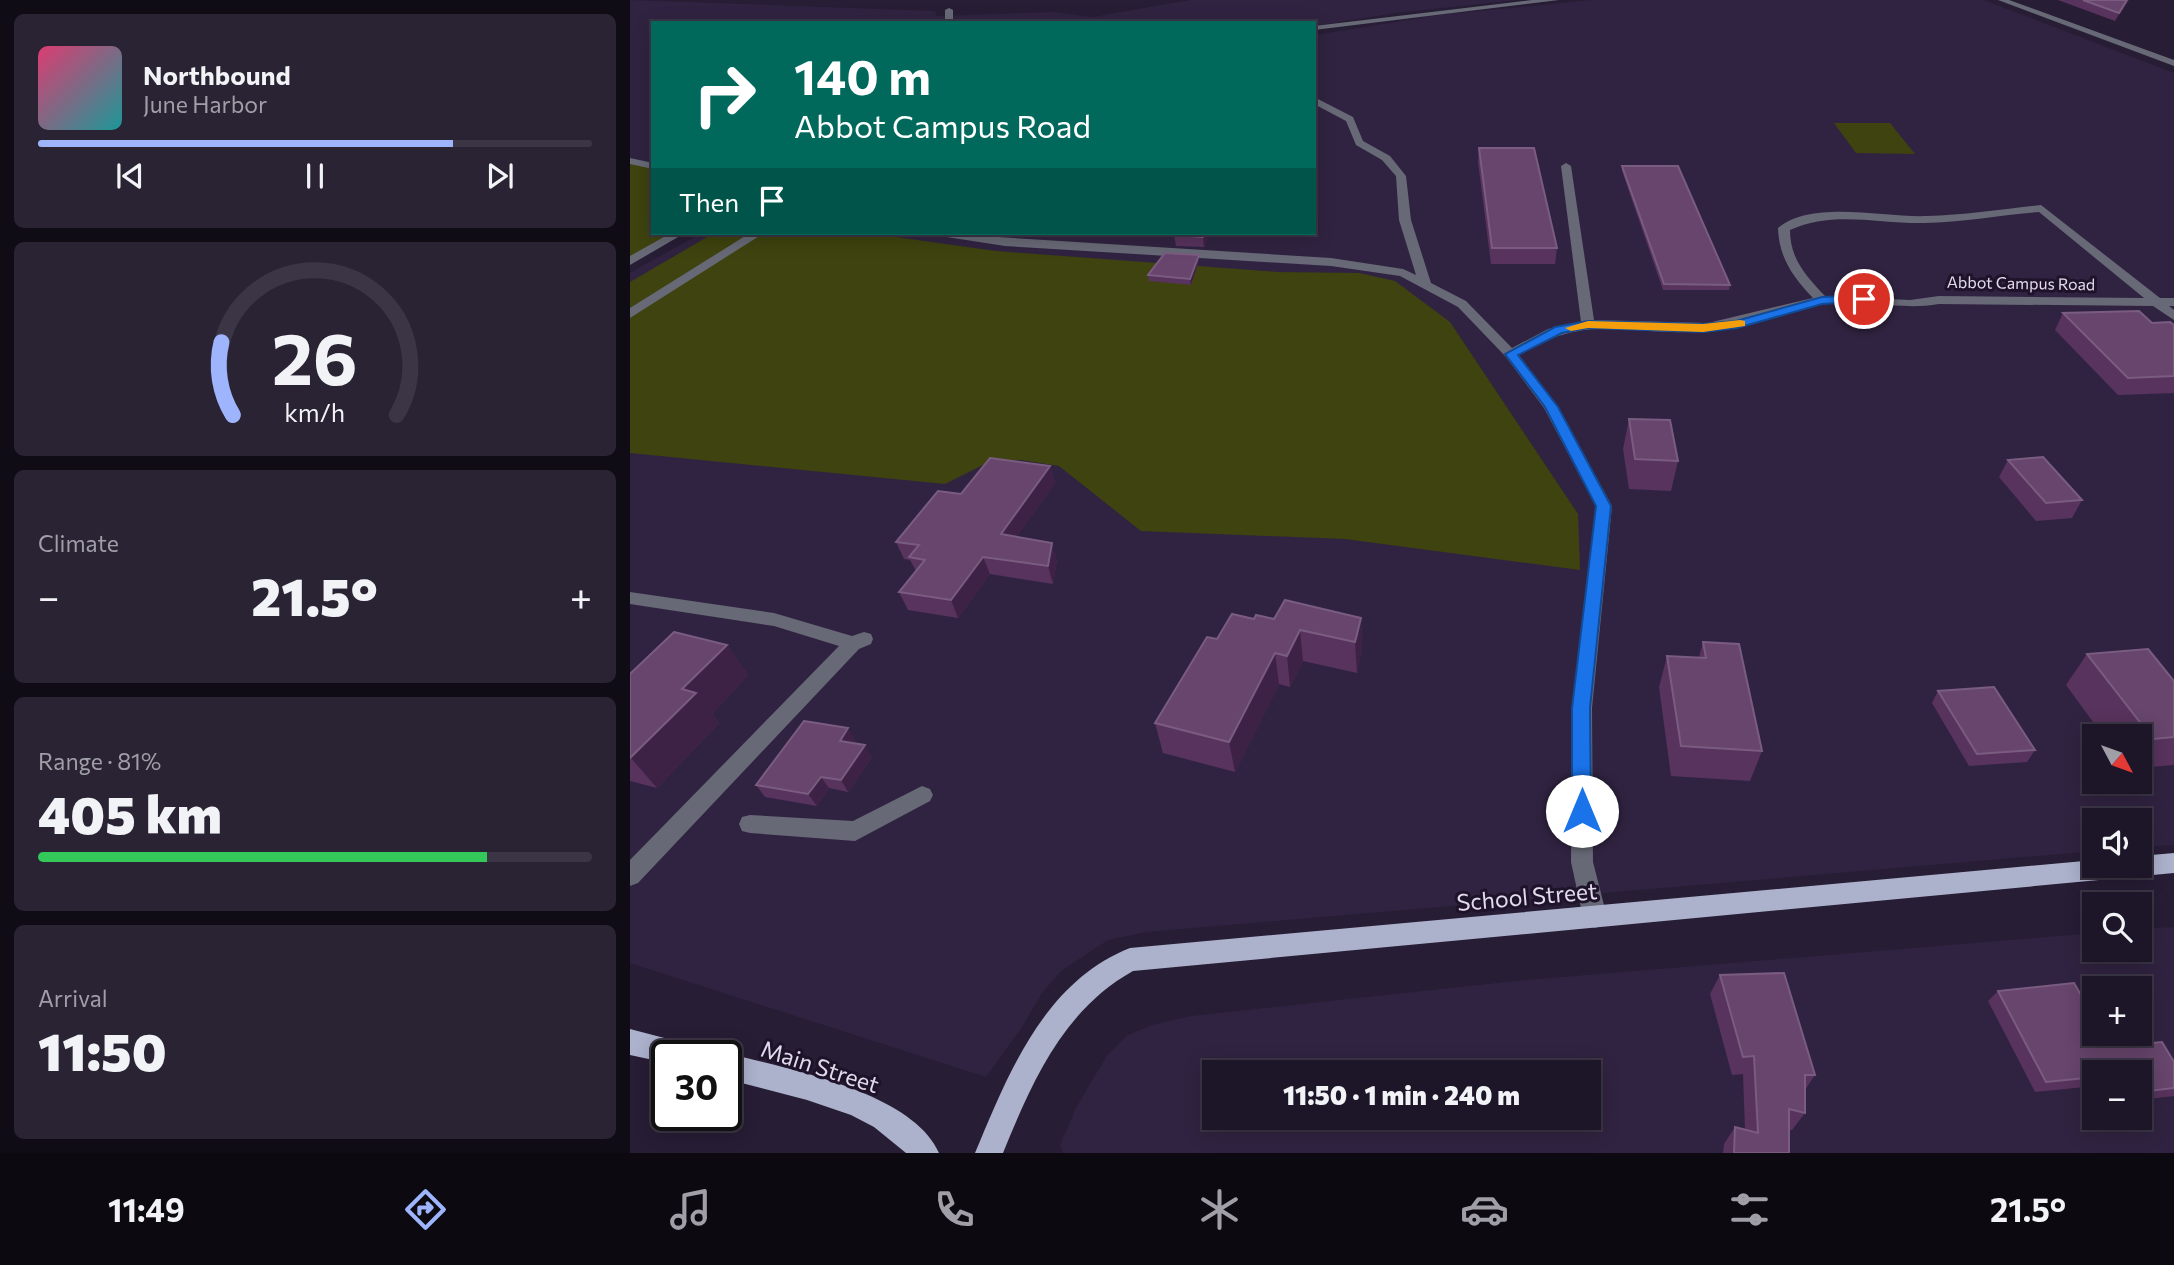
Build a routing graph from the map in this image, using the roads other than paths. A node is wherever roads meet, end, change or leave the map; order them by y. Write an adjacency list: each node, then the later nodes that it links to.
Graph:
1 (1555, 0): 5 (street)
2 (2002, 0): 6 (street)
3 (949, 10): 4 (street)
4 (949, 21)
5 (1316, 28)
6 (2174, 63)
7 (1316, 101): 15 (street)
8 (630, 161): 9 (street)
9 (651, 166)
10 (1566, 166): 21 (street)
11 (676, 235): 14 (street)
12 (755, 235): 19 (street)
13 (954, 235): 15 (street)
14 (630, 261)
15 (1424, 284): 22 (street)
16 (1822, 300): 17 (street, Abbot Campus Road); 17 (street); 21 (street, Abbot Campus Road)
17 (2155, 301): 18 (street, Abbot Campus Road); 20 (street)
18 (2174, 302)
19 (630, 314)
20 (2174, 316)
21 (1588, 325): 22 (street, Abbot Campus Road)
22 (1511, 354): 28 (street)
23 (630, 598): 27 (street)
24 (922, 794): 25 (street)
25 (750, 824)
26 (2174, 863): 28 (main road, School Street)
27 (630, 876)
28 (1595, 917): 33 (main road, School Street)
29 (630, 1042): 30 (main road)
30 (651, 1047)
31 (742, 1071): 32 (main road, Main Street)
32 (925, 1153)
33 (989, 1153)

